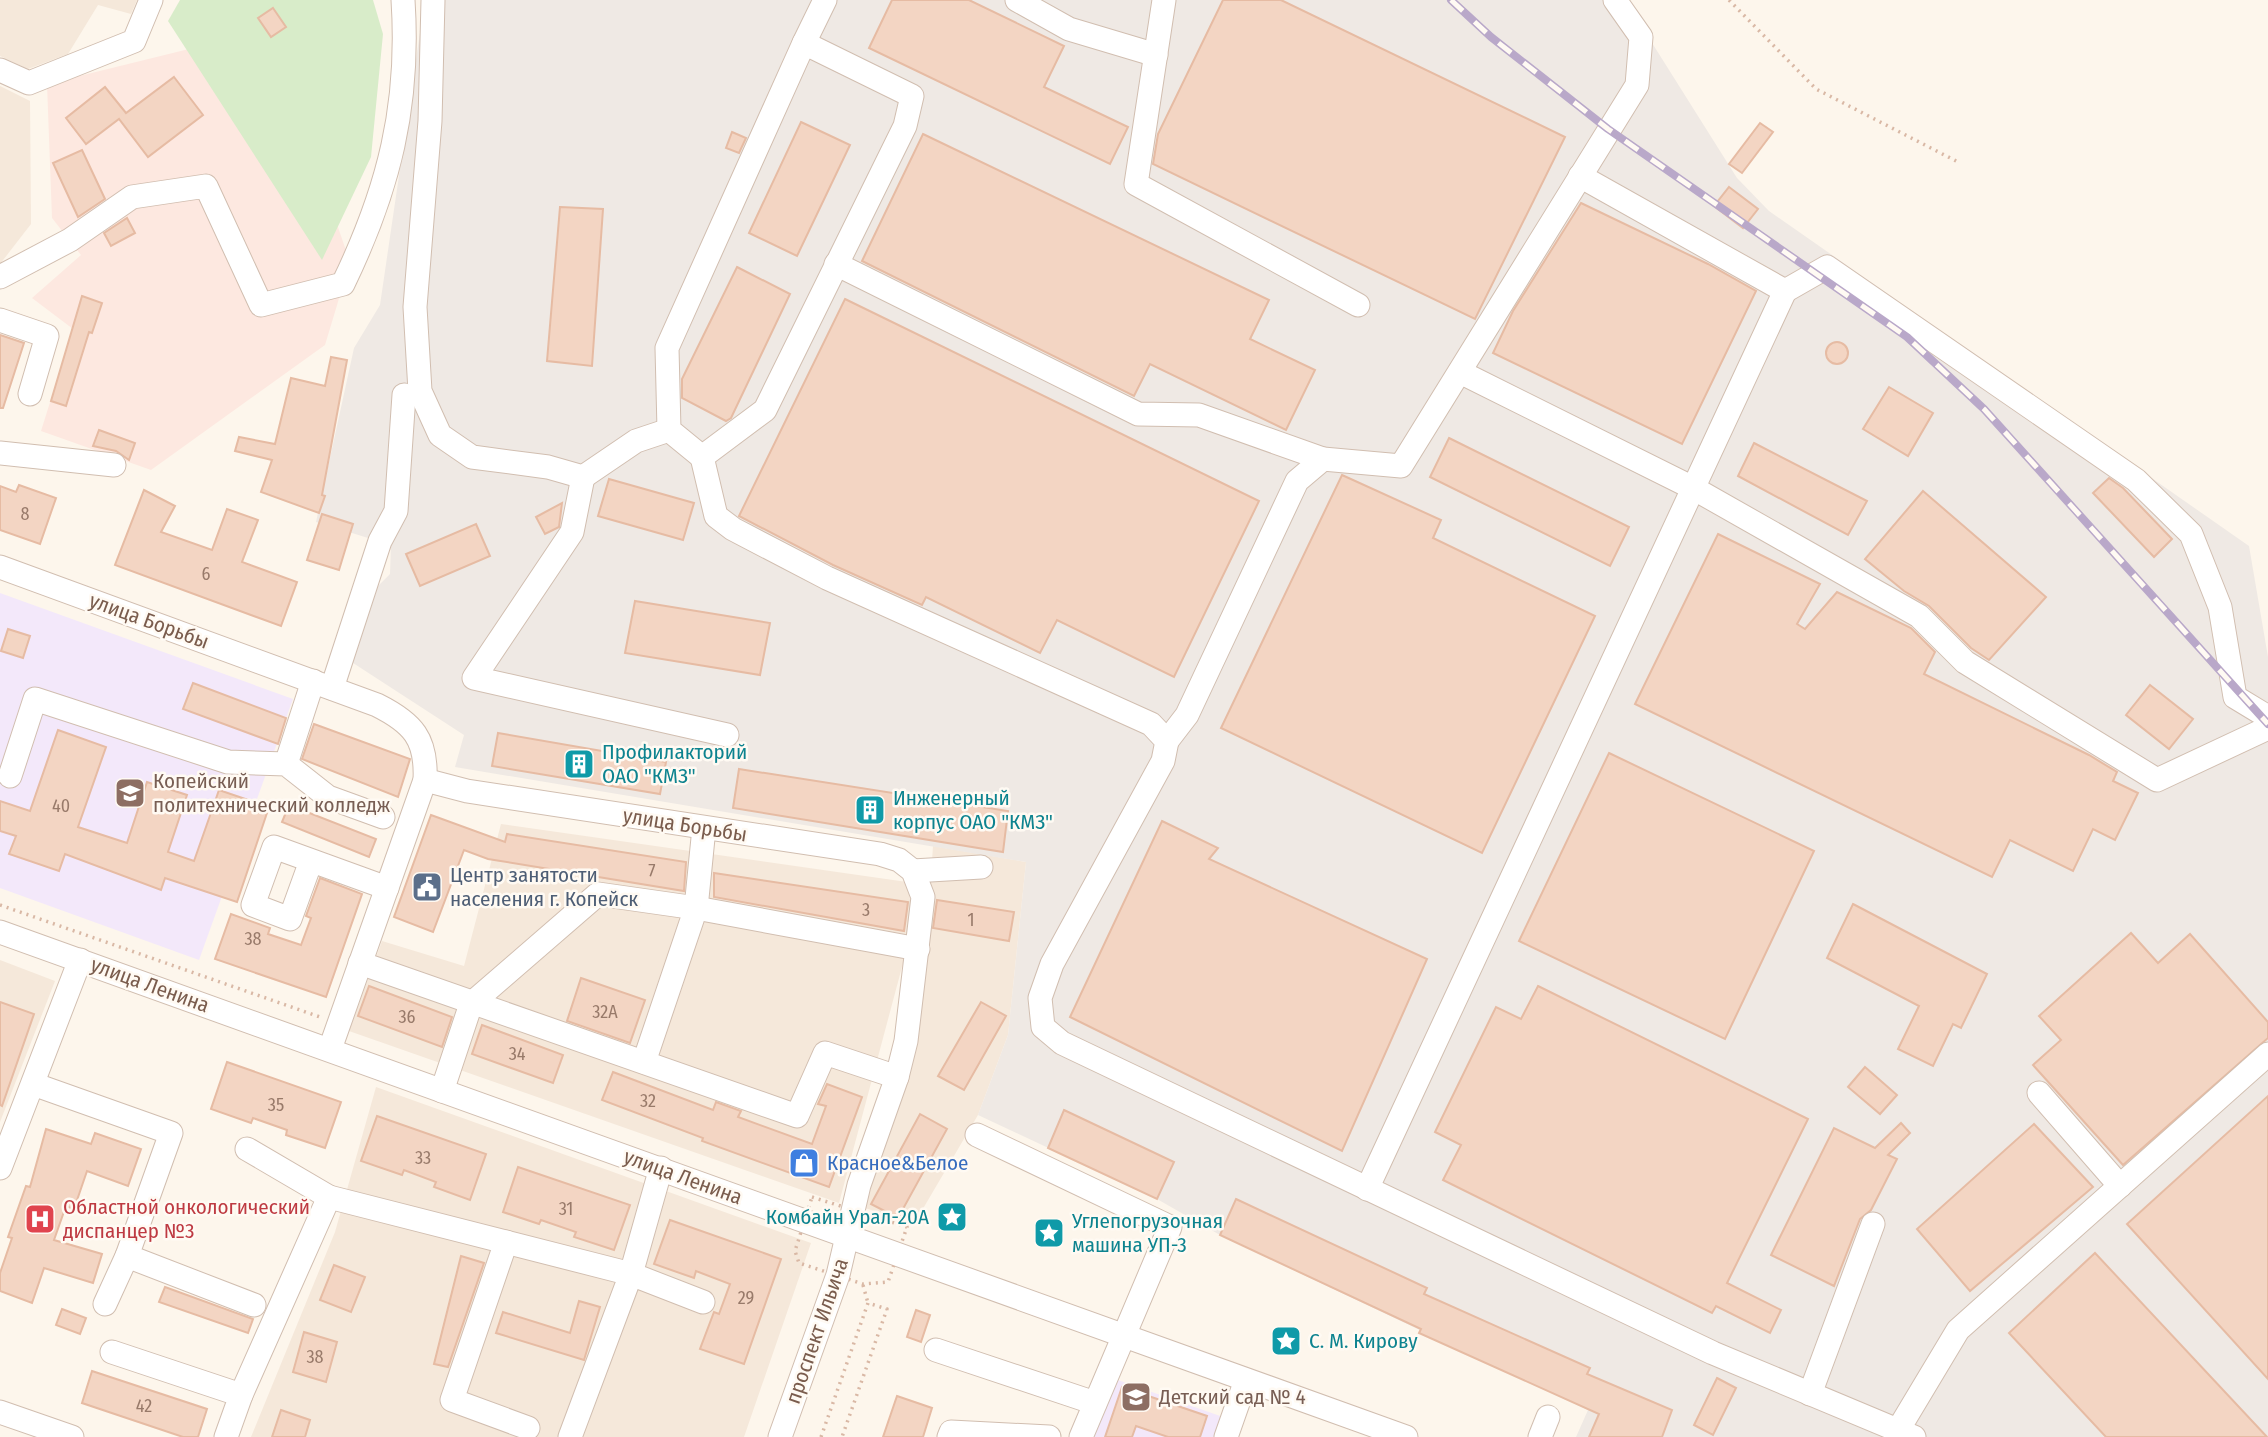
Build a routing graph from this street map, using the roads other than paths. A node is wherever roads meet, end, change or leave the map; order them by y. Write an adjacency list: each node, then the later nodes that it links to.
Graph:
1 (151, 0): 10 (street)
2 (403, 0): 13 (street)
3 (433, 0): 25 (street)
4 (825, 0): 8 (street)
5 (1017, 0): 9 (street)
6 (1164, 0): 9 (street)
7 (1615, 0): 11 (street)
8 (804, 43): 12 (street); 20 (street)
9 (1156, 55): 15 (street)
10 (0, 70)
11 (1580, 176): 14 (street); 17 (street)
12 (836, 264): 22 (street); 23 (street)
13 (0, 277)
14 (1785, 291): 26 (street); 29 (street)
15 (1358, 305)
16 (0, 320): 18 (street)
17 (1460, 372): 23 (street); 26 (street)
18 (30, 394)
19 (404, 394): 28 (street)
20 (668, 430): 22 (street); 25 (street)
21 (0, 453): 24 (street)
22 (702, 457): 32 (street)
23 (1323, 459): 32 (street)
24 (114, 465)
25 (583, 477): 31 (street)
26 (1693, 488): 30 (street); 60 (street)
27 (0, 567): 28 (street, улица Борьбы)
28 (323, 684): 33 (street); 35 (street, улица Борьбы)
29 (2268, 717)
30 (2268, 728)
31 (727, 735)
32 (1167, 741): 60 (street)
33 (286, 764): 34 (street); 36 (street)
34 (10, 776)
35 (425, 780): 37 (street, улица Борьбы); 41 (street)
36 (383, 817)
37 (704, 828): 40 (street, улица Борьбы); 42 (street)
38 (311, 861): 41 (street)
39 (981, 867): 40 (street)
40 (913, 871): 44 (street, проспект Ильича)
41 (387, 888): 46 (street)
42 (696, 908): 44 (street); 47 (street); 50 (street)
43 (0, 932): 45 (street, улица Ленина)
44 (918, 949): 51 (street, проспект Ильича)
45 (80, 960): 48 (street, улица Ленина); 52 (street)
46 (360, 963): 47 (street); 48 (street)
47 (471, 1004): 50 (street); 53 (street)
48 (330, 1049): 53 (street, улица Ленина)
49 (2268, 1054): 59 (street)
50 (644, 1062): 51 (street)
51 (897, 1077): 63 (street, проспект Ильича)
52 (33, 1084): 57 (street); 65 (street)
53 (442, 1091): 58 (street, улица Ленина)
54 (2039, 1093): 59 (street)
55 (977, 1135): 70 (street)
56 (247, 1149): 61 (street)
57 (0, 1168)
58 (661, 1168): 63 (street, улица Ленина); 66 (street)
59 (2120, 1186): 79 (street)
60 (1367, 1189): 74 (street)
61 (329, 1198): 64 (street); 75 (street)
62 (1873, 1224): 74 (street)
63 (848, 1238): 70 (street, улица Ленина); 83 (street, проспект Ильича)
64 (506, 1242): 66 (street); 78 (street)
65 (127, 1256): 68 (street); 69 (street)
66 (631, 1273): 67 (street); 82 (street)
67 (703, 1302)
68 (106, 1304)
69 (254, 1305)
70 (1123, 1336): 73 (street, улица Ленина); 76 (street)
71 (936, 1350): 76 (street)
72 (112, 1352): 75 (street)
73 (1246, 1380): 87 (street); 88 (street, улица Ленина)
74 (1810, 1394): 79 (street)
75 (241, 1395): 81 (street)
76 (1095, 1403): 86 (street)
77 (0, 1412): 80 (street)
78 (528, 1428)
79 (1906, 1434)
80 (72, 1437)
81 (226, 1437)
82 (570, 1437)
83 (780, 1437)
84 (949, 1437): 85 (street)
85 (1049, 1437)
86 (1081, 1437)
87 (1226, 1437)
88 (1406, 1437)

